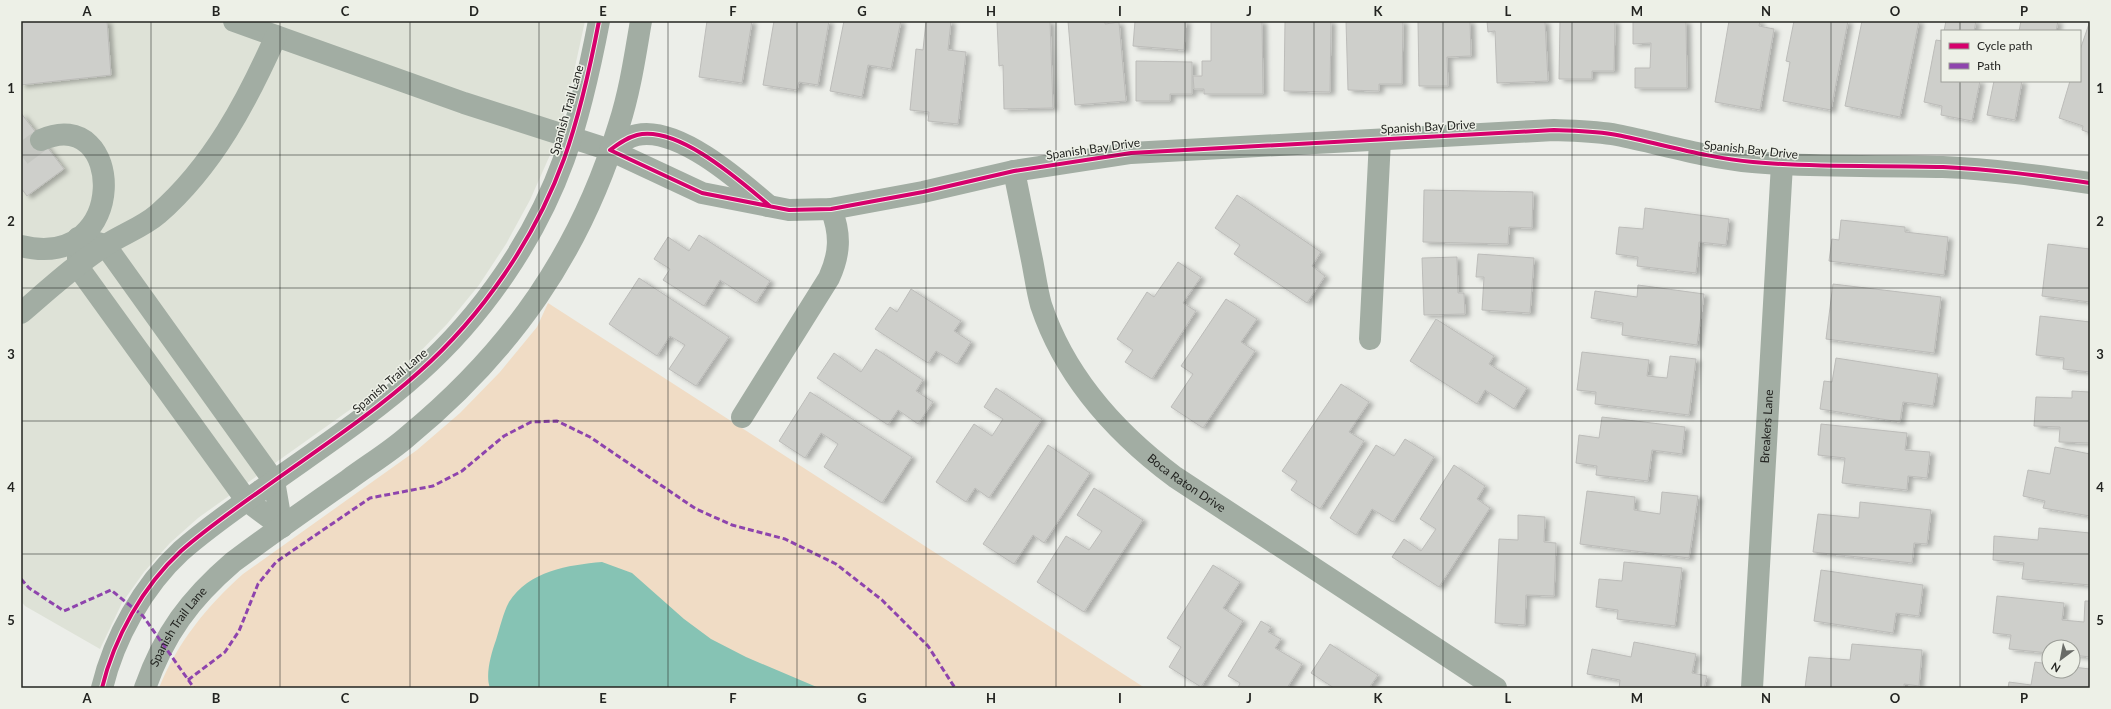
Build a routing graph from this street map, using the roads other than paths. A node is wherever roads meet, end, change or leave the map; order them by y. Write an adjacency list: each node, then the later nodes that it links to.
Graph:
1 (234, 21): 4 (street, Spanish Bay Drive)
2 (599, 21): 5 (street, Spanish Trail Lane)
3 (641, 21): 8 (street, Spanish Trail Lane)
4 (276, 36): 5 (street, Spanish Bay Drive); 16 (street)
5 (571, 138): 8 (street, Spanish Bay Drive); 21 (street, Spanish Trail Lane)
6 (41, 140): 14 (street)
7 (1380, 140): 9 (street, Spanish Bay Drive); 10 (street, Spanish Bay Drive); 19 (street)
8 (610, 150): 12 (street, Spanish Bay Drive); 12 (street); 23 (street, Spanish Trail Lane)
9 (1782, 164): 11 (street, Spanish Bay Drive); 27 (street, Breakers Lane)
10 (1014, 171): 13 (street, Spanish Bay Drive); 26 (street, Boca Raton Drive)
11 (2090, 183)
12 (770, 206): 13 (street, Spanish Bay Drive)
13 (831, 209): 20 (street)
14 (78, 238): 15 (street); 16 (street); 17 (street)
15 (21, 246)
16 (105, 246): 17 (street); 21 (street)
17 (78, 267): 18 (street); 22 (street)
18 (21, 313)
19 (1370, 339)
20 (742, 417)
21 (274, 481): 22 (street, Spanish Trail Lane); 23 (street)
22 (247, 500): 23 (street); 24 (street, Spanish Trail Lane)
23 (282, 527): 25 (street, Spanish Trail Lane)
24 (102, 688)
25 (145, 688)
26 (1496, 688)
27 (1752, 688)

